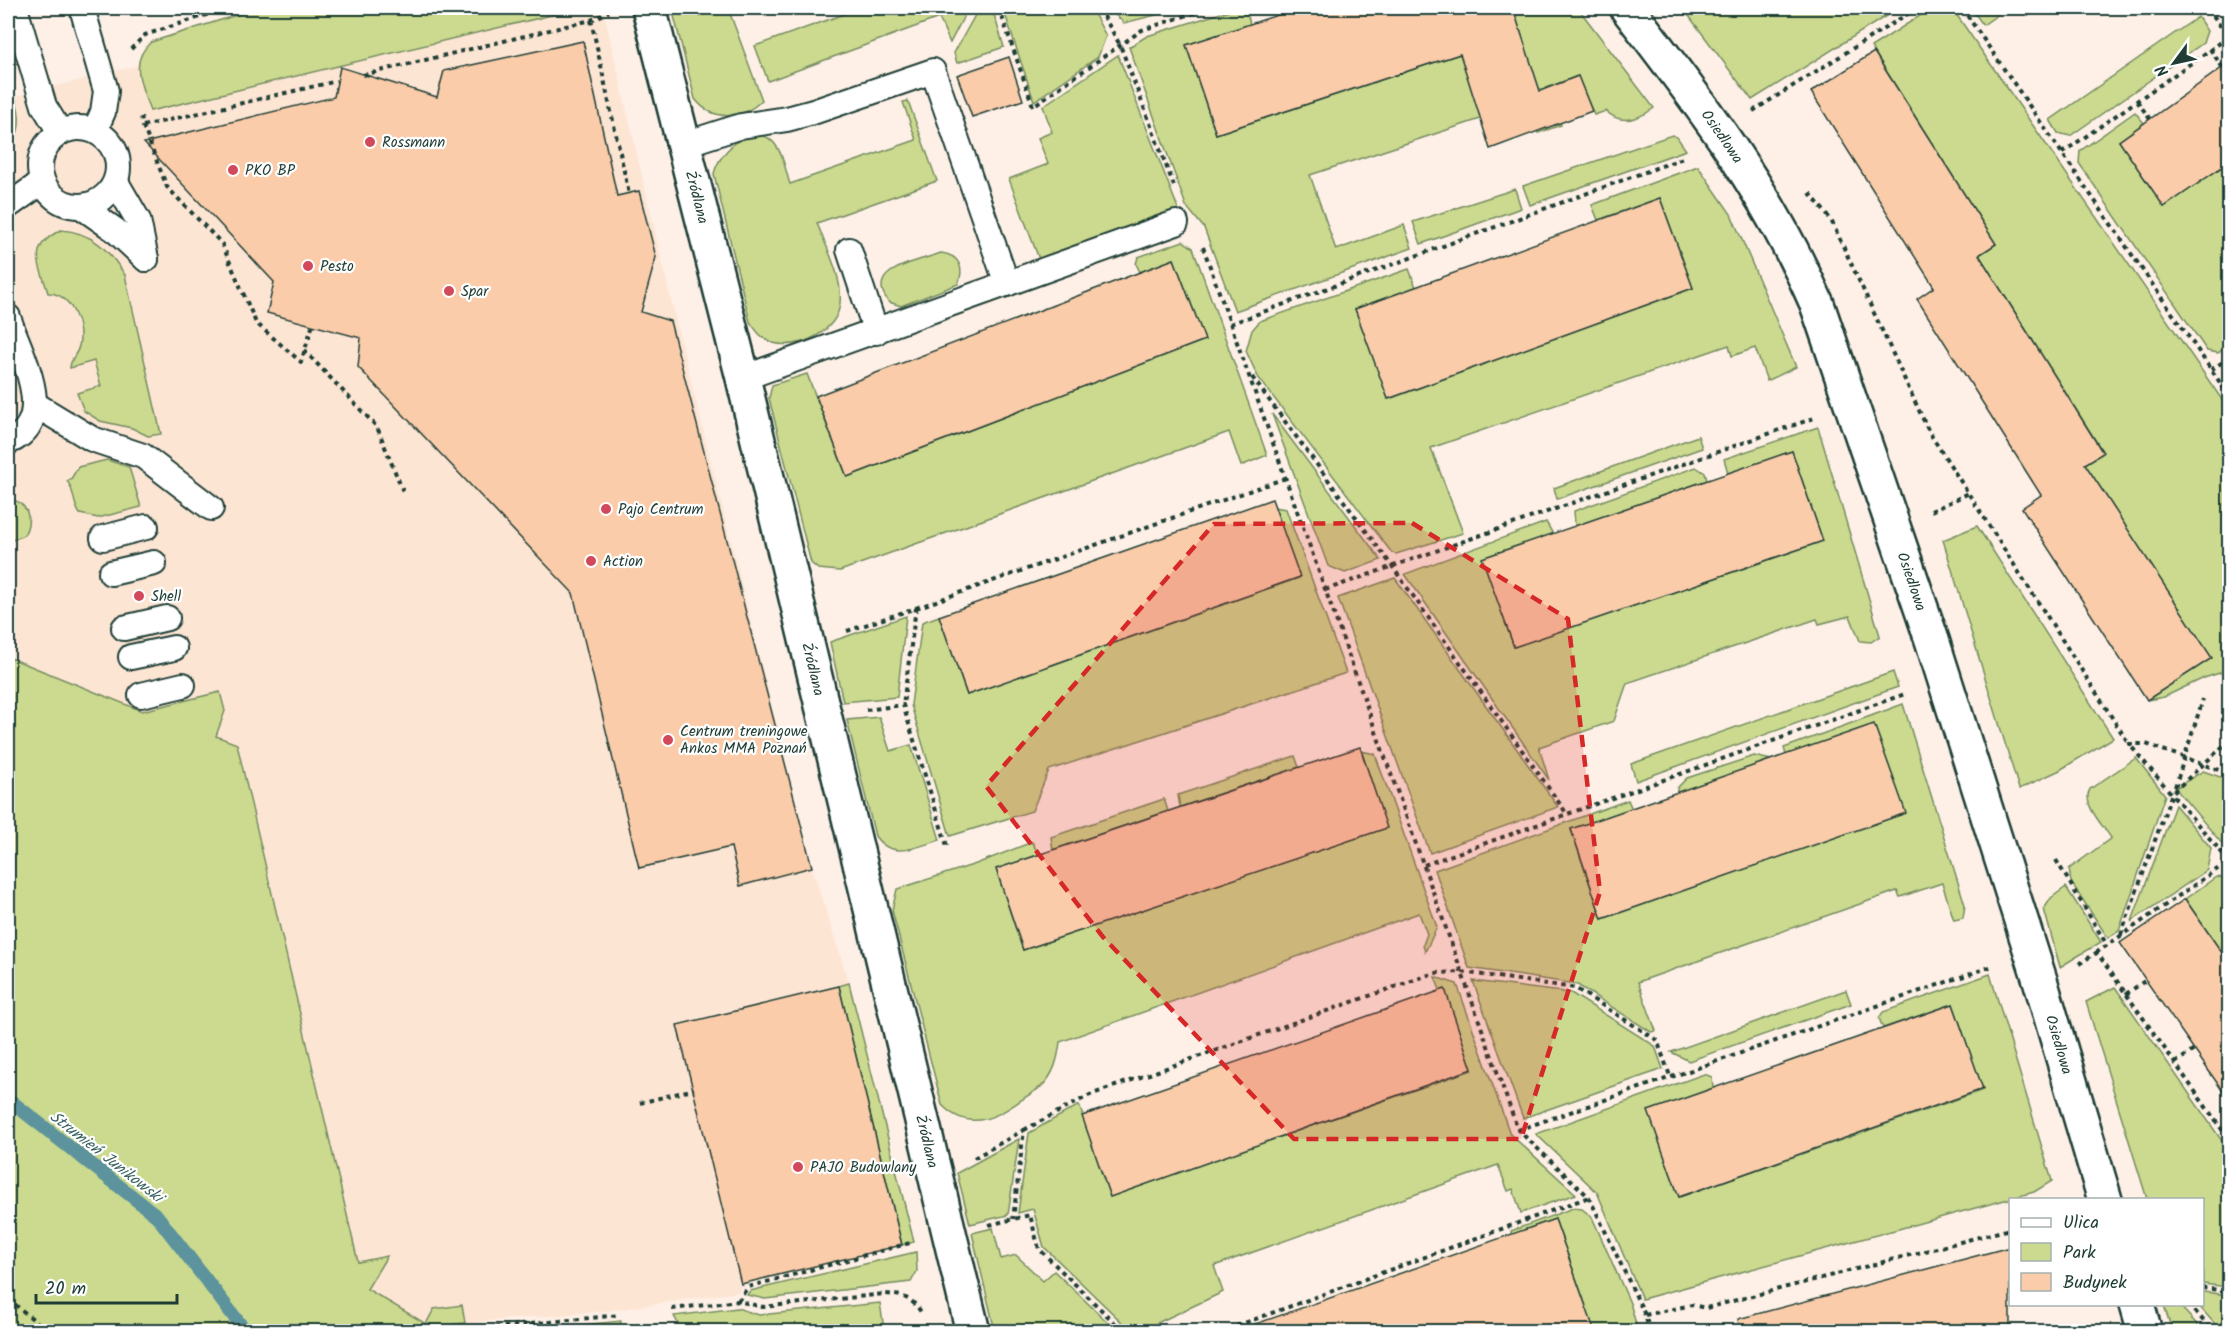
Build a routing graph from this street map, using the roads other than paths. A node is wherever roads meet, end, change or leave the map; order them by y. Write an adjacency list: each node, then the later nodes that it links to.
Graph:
1 (15, 8): 6 (lane)
2 (82, 8): 5 (lane)
3 (649, 8): 7 (street, Źródlana)
4 (1627, 8): 31 (street, Osiedlowa)
5 (95, 130): 6 (lane); 9 (lane)
6 (60, 132): 8 (lane)
7 (686, 144): 14 (lane); 17 (street, Źródlana)
8 (42, 182): 10 (lane); 11 (lane)
9 (116, 182): 11 (lane); 11 (lane)
10 (8, 206)
11 (82, 207)
12 (1176, 223): 14 (lane)
13 (849, 250): 16 (lane)
14 (1007, 284): 16 (lane)
15 (8, 317): 18 (lane)
16 (876, 332): 17 (lane)
17 (743, 378): 33 (street, Źródlana)
18 (36, 405): 19 (lane); 20 (lane)
19 (8, 442)
20 (211, 508)
21 (146, 527): 22 (lane)
22 (103, 538)
23 (154, 563): 24 (lane)
24 (111, 573)
25 (167, 618): 26 (lane)
26 (124, 628)
27 (174, 648): 28 (lane)
28 (131, 657)
29 (183, 685): 30 (lane)
30 (141, 695)
31 (2104, 1198)
32 (2137, 1306): 34 (street)
33 (973, 1332)
34 (2145, 1332)

